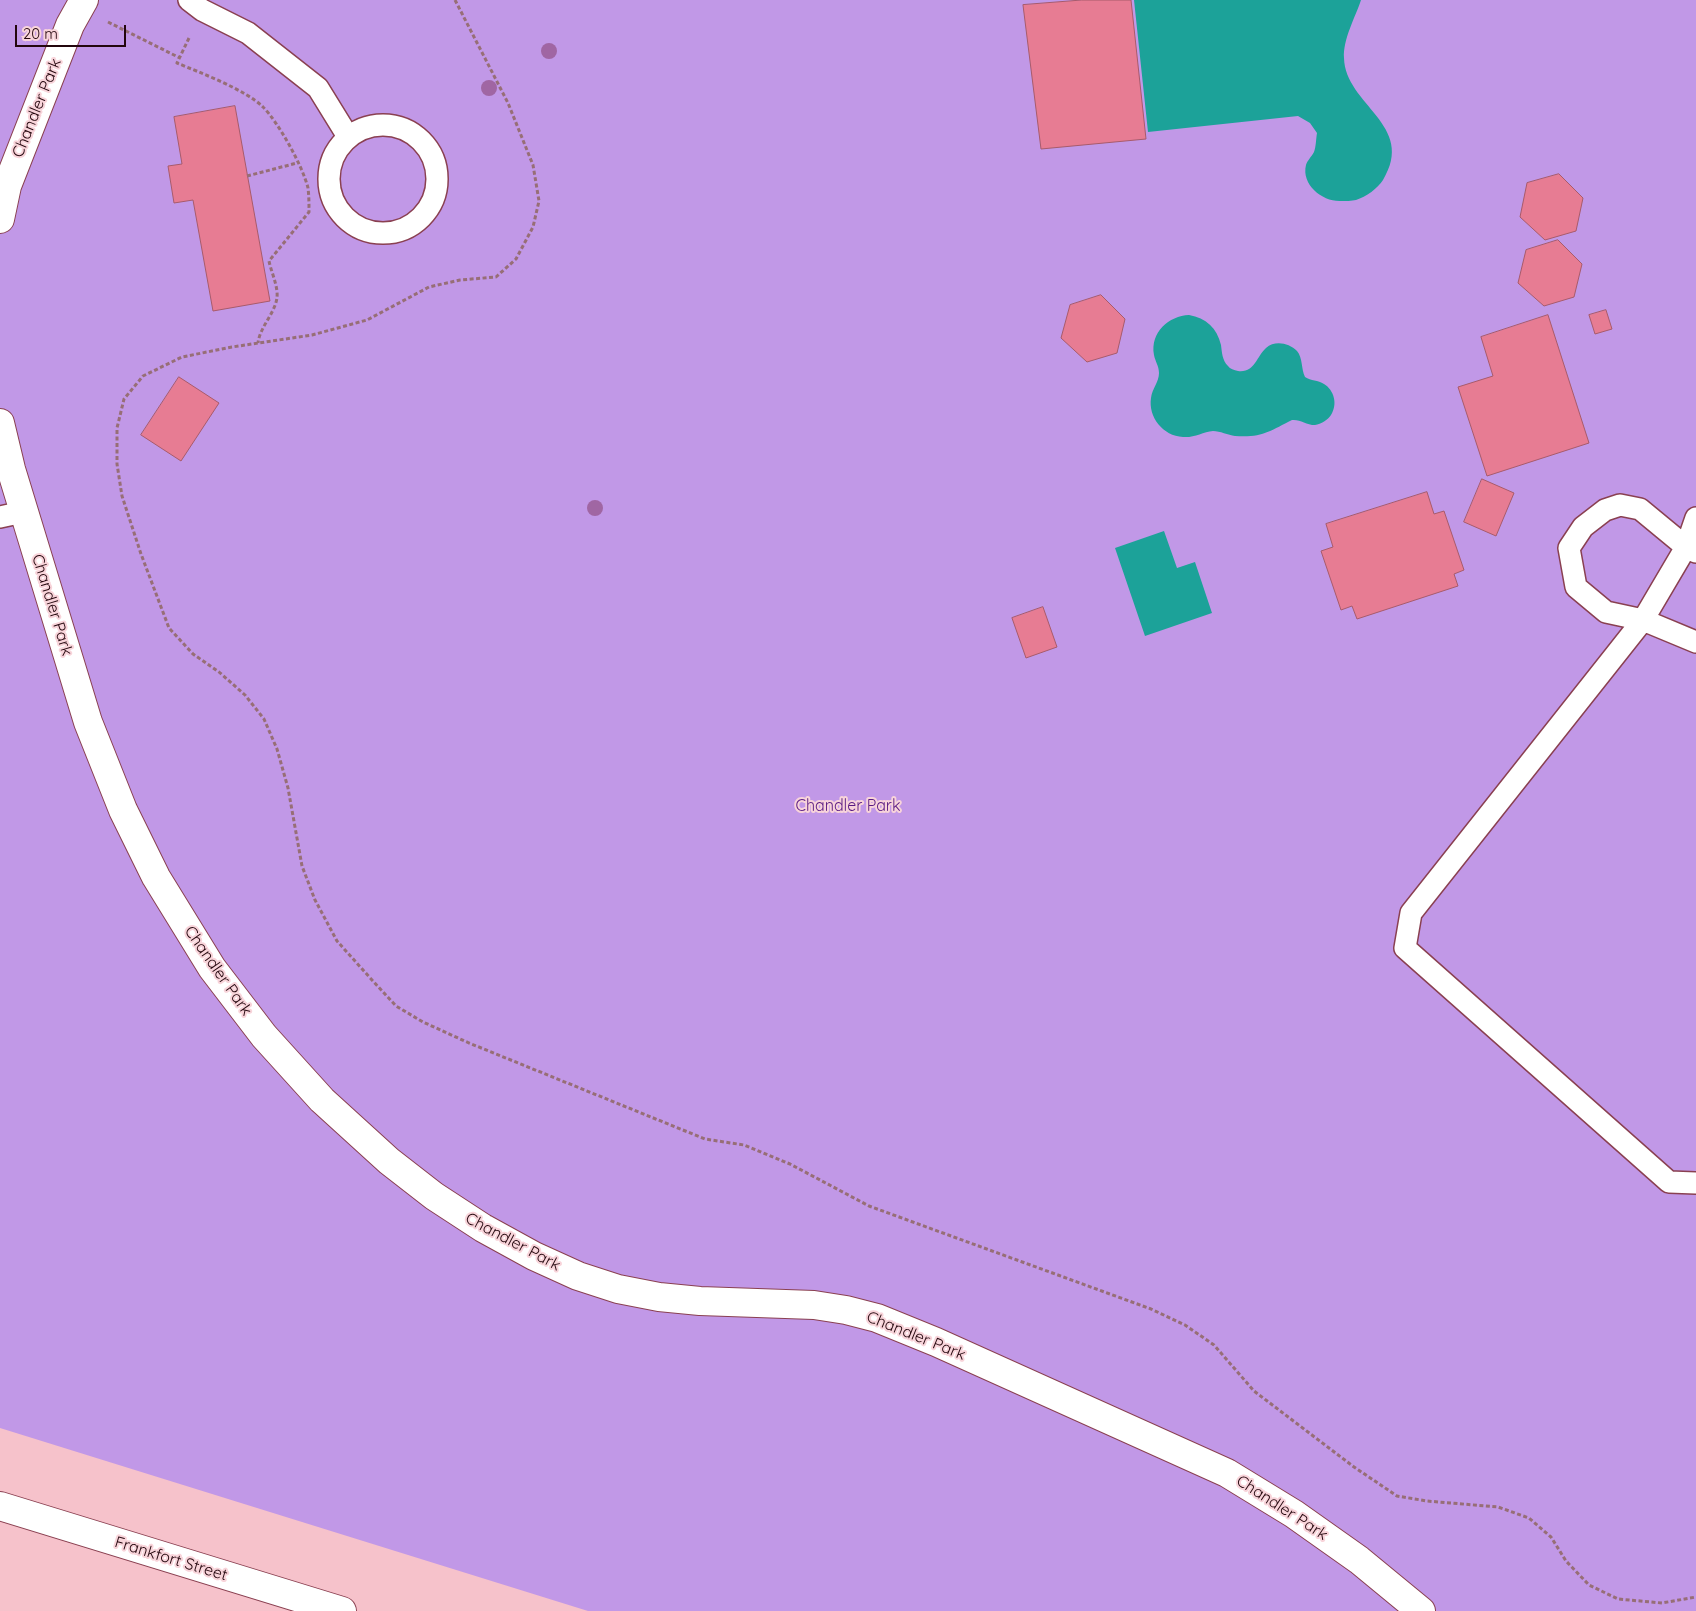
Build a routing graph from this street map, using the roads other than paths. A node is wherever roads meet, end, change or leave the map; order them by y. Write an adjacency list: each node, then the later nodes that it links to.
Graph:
1 (196, 5): 3 (lane)
2 (92, 9): 4 (street, Chandler Park)
3 (347, 135): 3 (lane)
4 (0, 219)
5 (0, 424): 6 (street, Chandler Park)
6 (12, 514): 14 (street, Chandler Park)
7 (1696, 518): 8 (lane)
8 (1691, 549): 9 (lane); 9 (lane)
9 (1643, 620): 10 (lane); 11 (lane)
10 (1696, 642)
11 (1696, 1183)
12 (0, 1506): 13 (street, Frankfort Street)
13 (342, 1611)
14 (1421, 1611)

